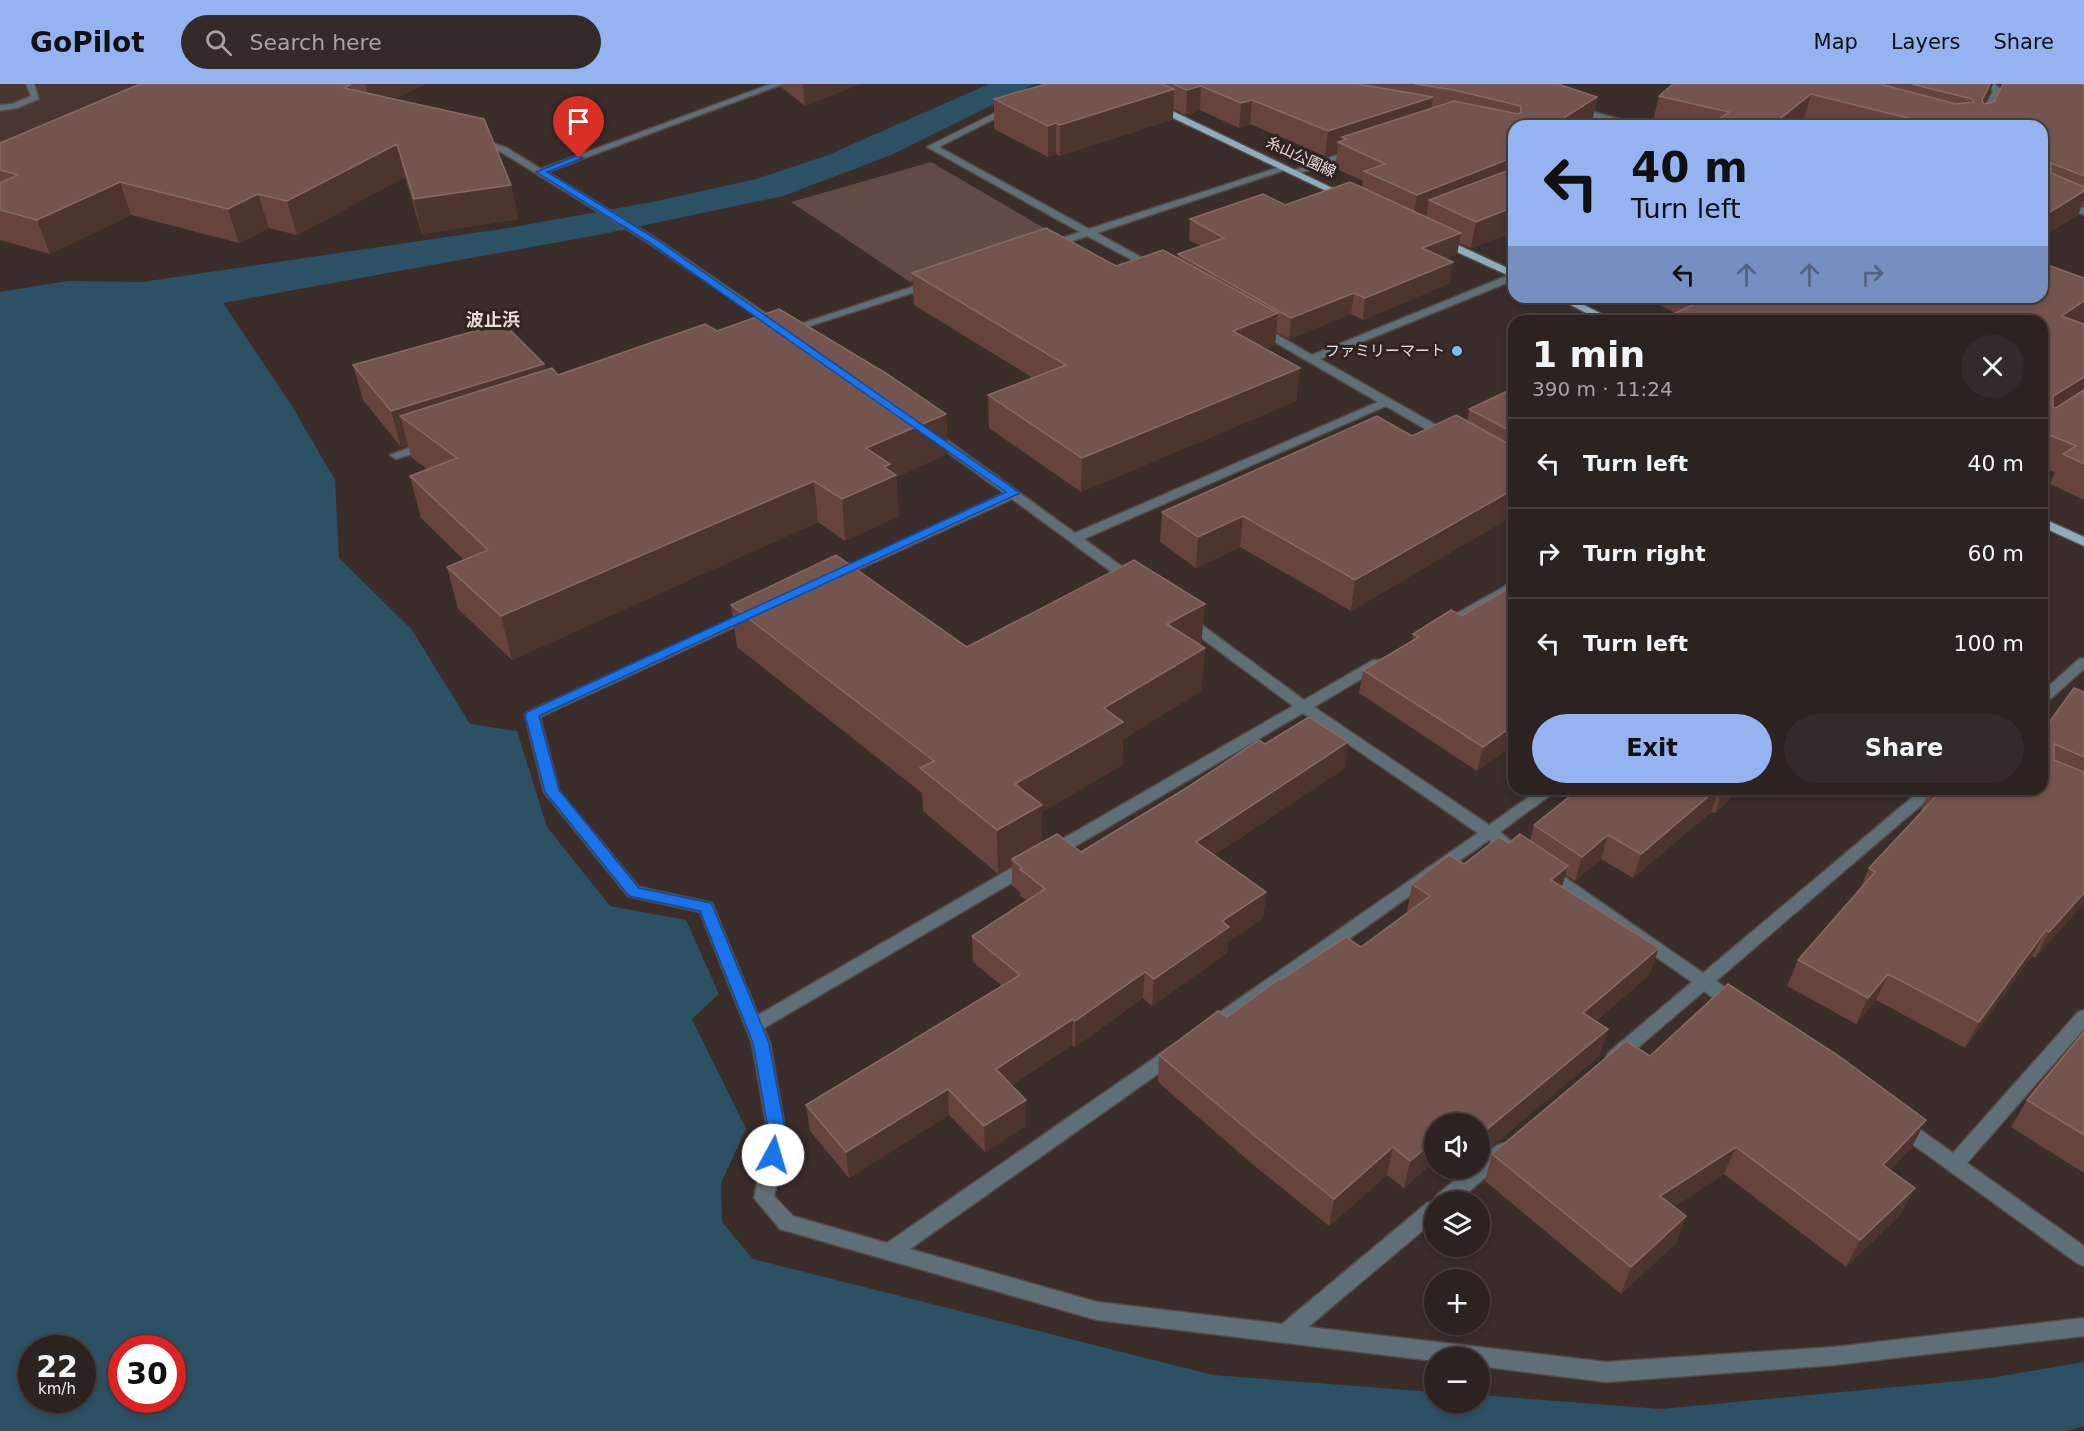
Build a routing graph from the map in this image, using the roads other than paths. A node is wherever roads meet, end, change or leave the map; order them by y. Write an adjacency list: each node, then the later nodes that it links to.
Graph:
1 (30, 84): 7 (street)
2 (779, 84): 13 (street)
3 (1988, 84): 9 (street)
4 (1150, 104): 12 (main road, 糸山公園線)
5 (1017, 105): 17 (street)
6 (1562, 106): 8 (street)
7 (0, 108)
8 (1607, 120)
9 (1982, 120)
10 (463, 137): 13 (street)
11 (1364, 149): 12 (street)
12 (1290, 170): 15 (main road, 糸山公園線); 17 (street)
13 (540, 172): 23 (street)
14 (2048, 196): 16 (street)
15 (1357, 202)
16 (2083, 210)
17 (1089, 232): 19 (street); 20 (street)
18 (1431, 236): 21 (main road)
19 (1044, 246)
20 (1160, 272)
21 (1508, 273)
22 (1508, 278): 27 (street)
23 (942, 279)
24 (1573, 303): 25 (main road)
25 (1598, 315)
26 (1251, 324): 27 (street)
27 (1311, 359): 28 (street)
28 (1386, 402): 31 (street); 35 (street)
29 (918, 425): 33 (street)
30 (441, 440): 32 (street)
31 (1455, 441)
32 (396, 455)
33 (1014, 493): 35 (street); 37 (street)
34 (2048, 525): 36 (main road)
35 (1076, 538): 38 (street)
36 (2084, 542)
37 (821, 581)
38 (1142, 587)
39 (1508, 588): 42 (street)
40 (767, 606): 53 (street)
41 (1180, 615): 46 (street)
42 (1433, 631)
43 (1394, 654): 46 (street)
44 (2084, 662): 45 (street)
45 (2048, 694)
46 (1303, 706): 49 (street); 53 (street)
47 (1543, 795): 49 (street)
48 (1925, 795): 50 (street)
49 (1489, 833): 50 (street); 60 (street)
50 (1705, 981): 51 (street); 54 (street)
51 (1753, 1017)
52 (2084, 1017): 57 (street)
53 (753, 1026): 60 (street)
54 (1605, 1065)
55 (1887, 1116): 57 (street)
56 (1515, 1141): 58 (street)
57 (1954, 1165): 61 (street)
58 (1456, 1191)
59 (1424, 1217): 63 (street)
60 (891, 1252): 63 (street)
61 (2084, 1257)
62 (2084, 1328): 63 (street)
63 (1287, 1332)

